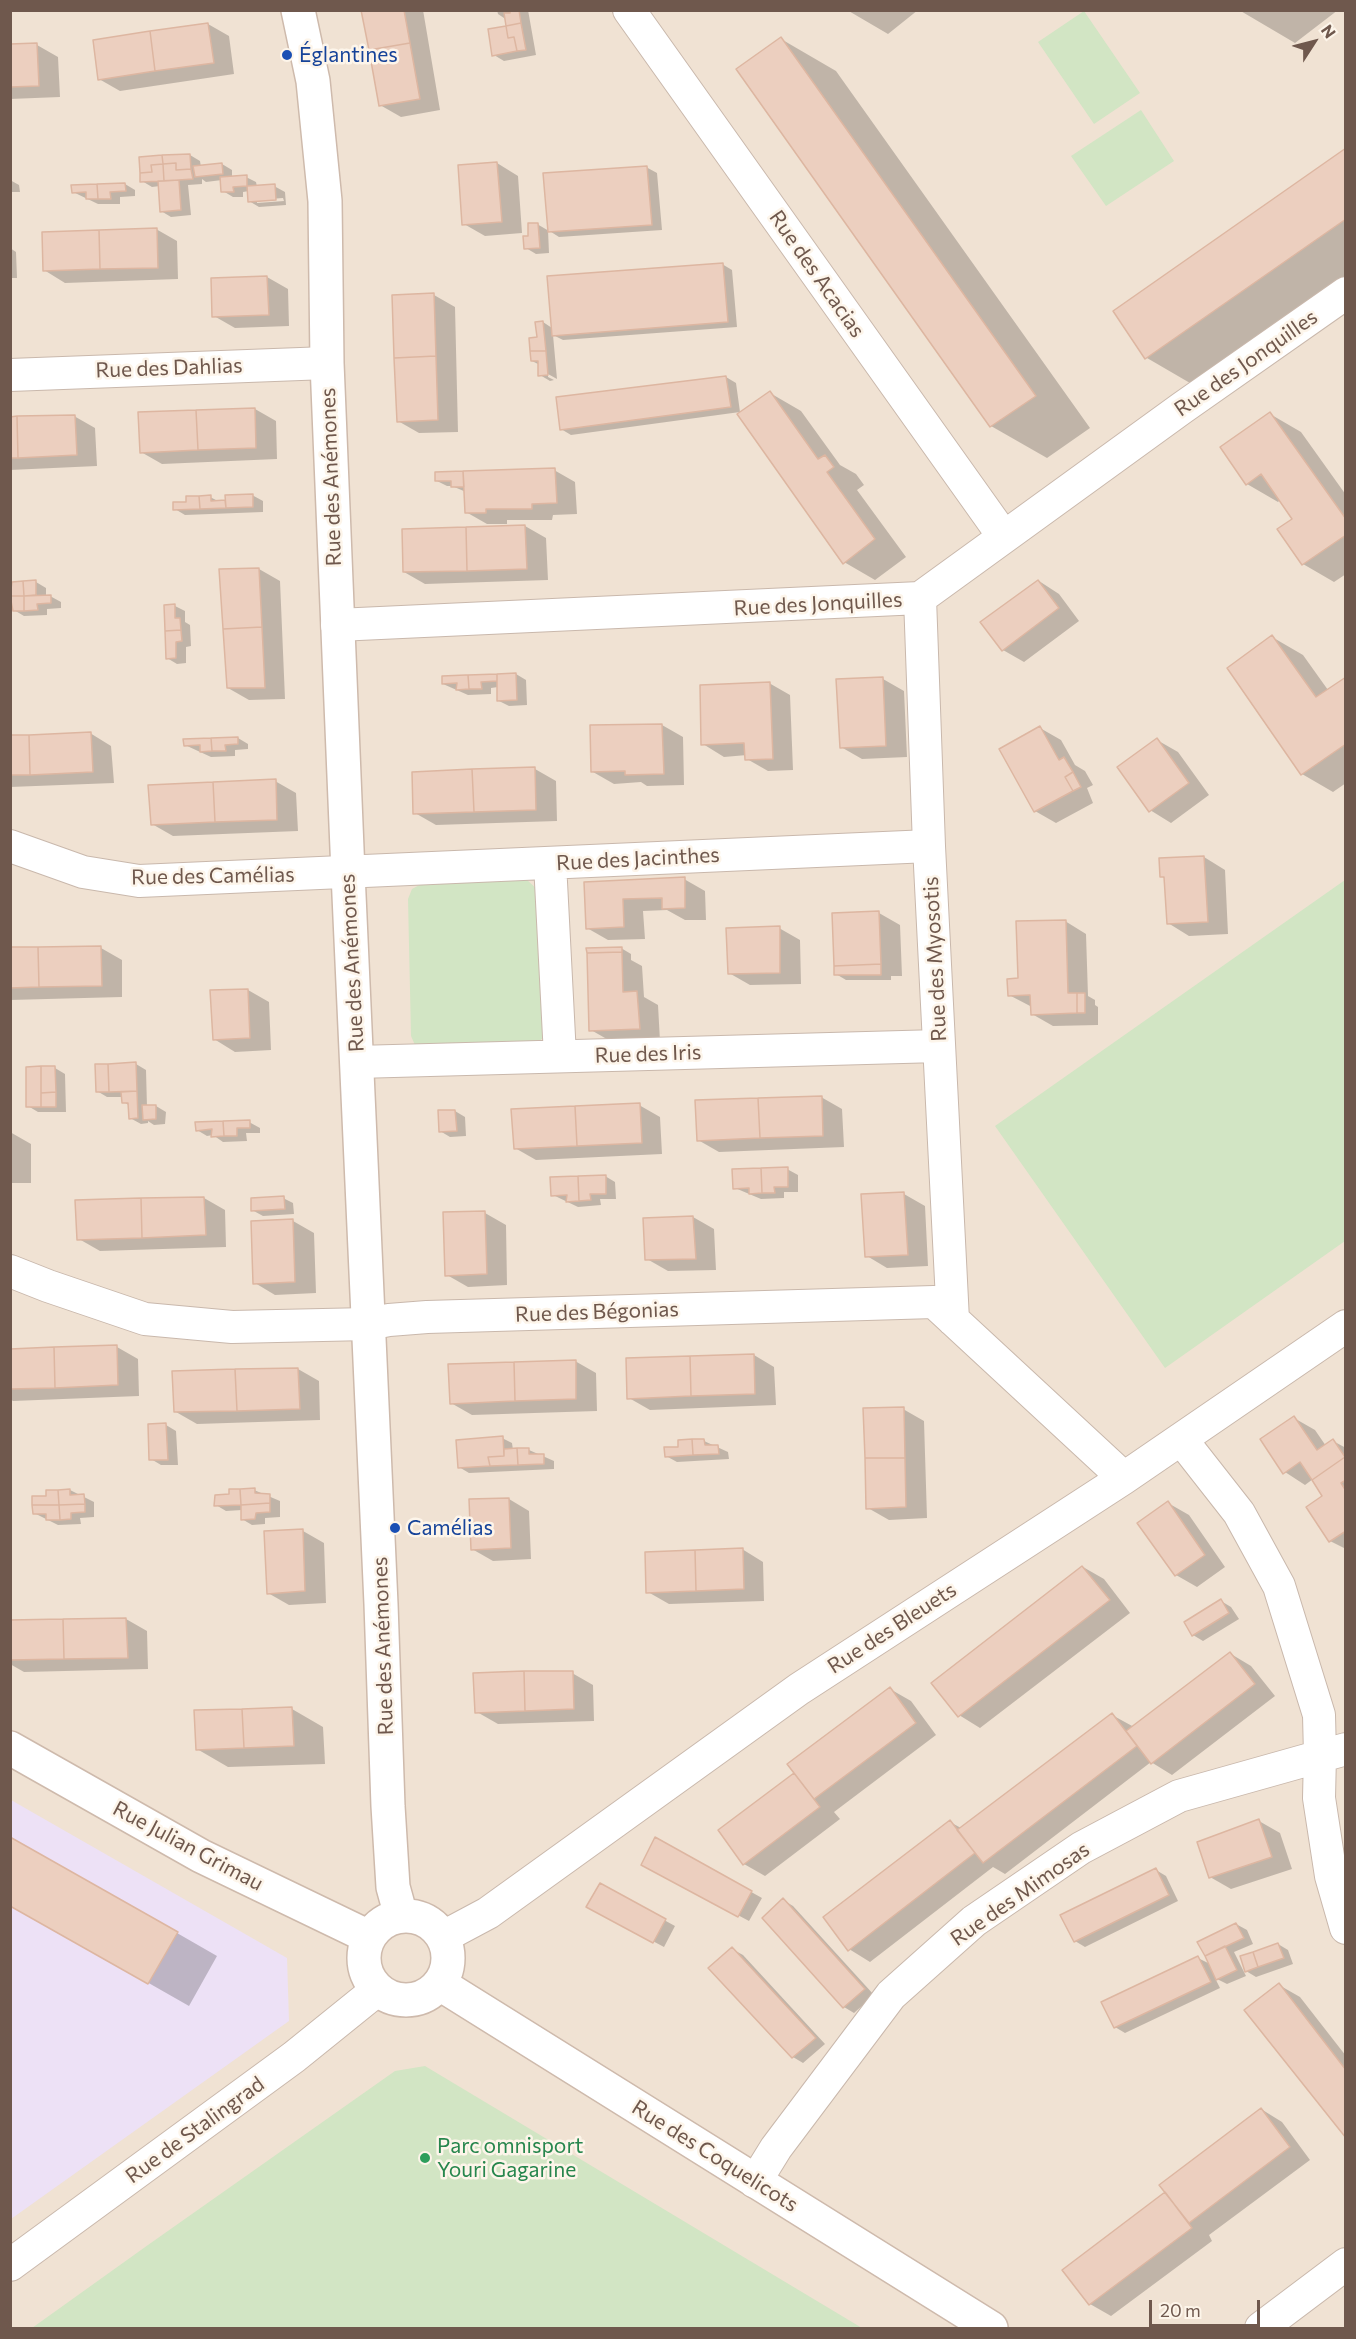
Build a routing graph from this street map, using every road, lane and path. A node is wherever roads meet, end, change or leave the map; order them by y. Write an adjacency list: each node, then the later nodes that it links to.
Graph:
1 (298, 10): 4 (street, Rue des Anémones)
2 (629, 10): 6 (street, Rue des Acacias)
3 (1346, 293): 6 (street, Rue des Jonquilles)
4 (327, 363): 5 (street, Rue des Dahlias); 8 (street, Rue des Anémones)
5 (10, 375)
6 (1004, 537): 7 (street, Rue des Jonquilles)
7 (920, 598): 8 (street, Rue des Jonquilles); 10 (street, Rue des Myosotis)
8 (338, 625): 12 (street, Rue des Anémones)
9 (10, 846): 12 (street, Rue des Camélias)
10 (929, 846): 11 (street, Rue des Jacinthes); 13 (street, Rue des Myosotis)
11 (550, 863): 12 (street, Rue des Jacinthes); 14 (street)
12 (348, 873): 15 (street, Rue des Anémones)
13 (939, 1046): 14 (street, Rue des Iris); 17 (street, Rue des Myosotis)
14 (560, 1056): 15 (street, Rue des Iris)
15 (357, 1062): 18 (street, Rue des Anémones)
16 (10, 1271): 18 (street, Rue des Bégonias)
17 (953, 1320): 18 (street, Rue des Bégonias); 21 (street, Rue des Bégonias)
18 (368, 1324): 24 (street, Rue des Anémones)
19 (1346, 1326): 20 (street, Rue des Bleuets)
20 (1181, 1439): 21 (street, Rue des Bleuets); 23 (street)
21 (1124, 1478): 27 (street, Rue des Bleuets)
22 (10, 1748): 26 (street, Rue Julian Grimau)
23 (1333, 1752): 25 (street); 30 (street, Rue des Mimosas)
24 (401, 1916): 26 (street); 27 (street)
25 (1346, 1928)
26 (369, 1937): 29 (street)
27 (443, 1937): 28 (street)
28 (440, 1984): 29 (street); 30 (street, Rue des Coquelicots)
29 (377, 1990): 32 (street, Rue de Stalingrad)
30 (755, 2182): 33 (street, Rue des Coquelicots)
31 (1346, 2264): 34 (street)
32 (10, 2265)
33 (991, 2328)
34 (1261, 2328)

